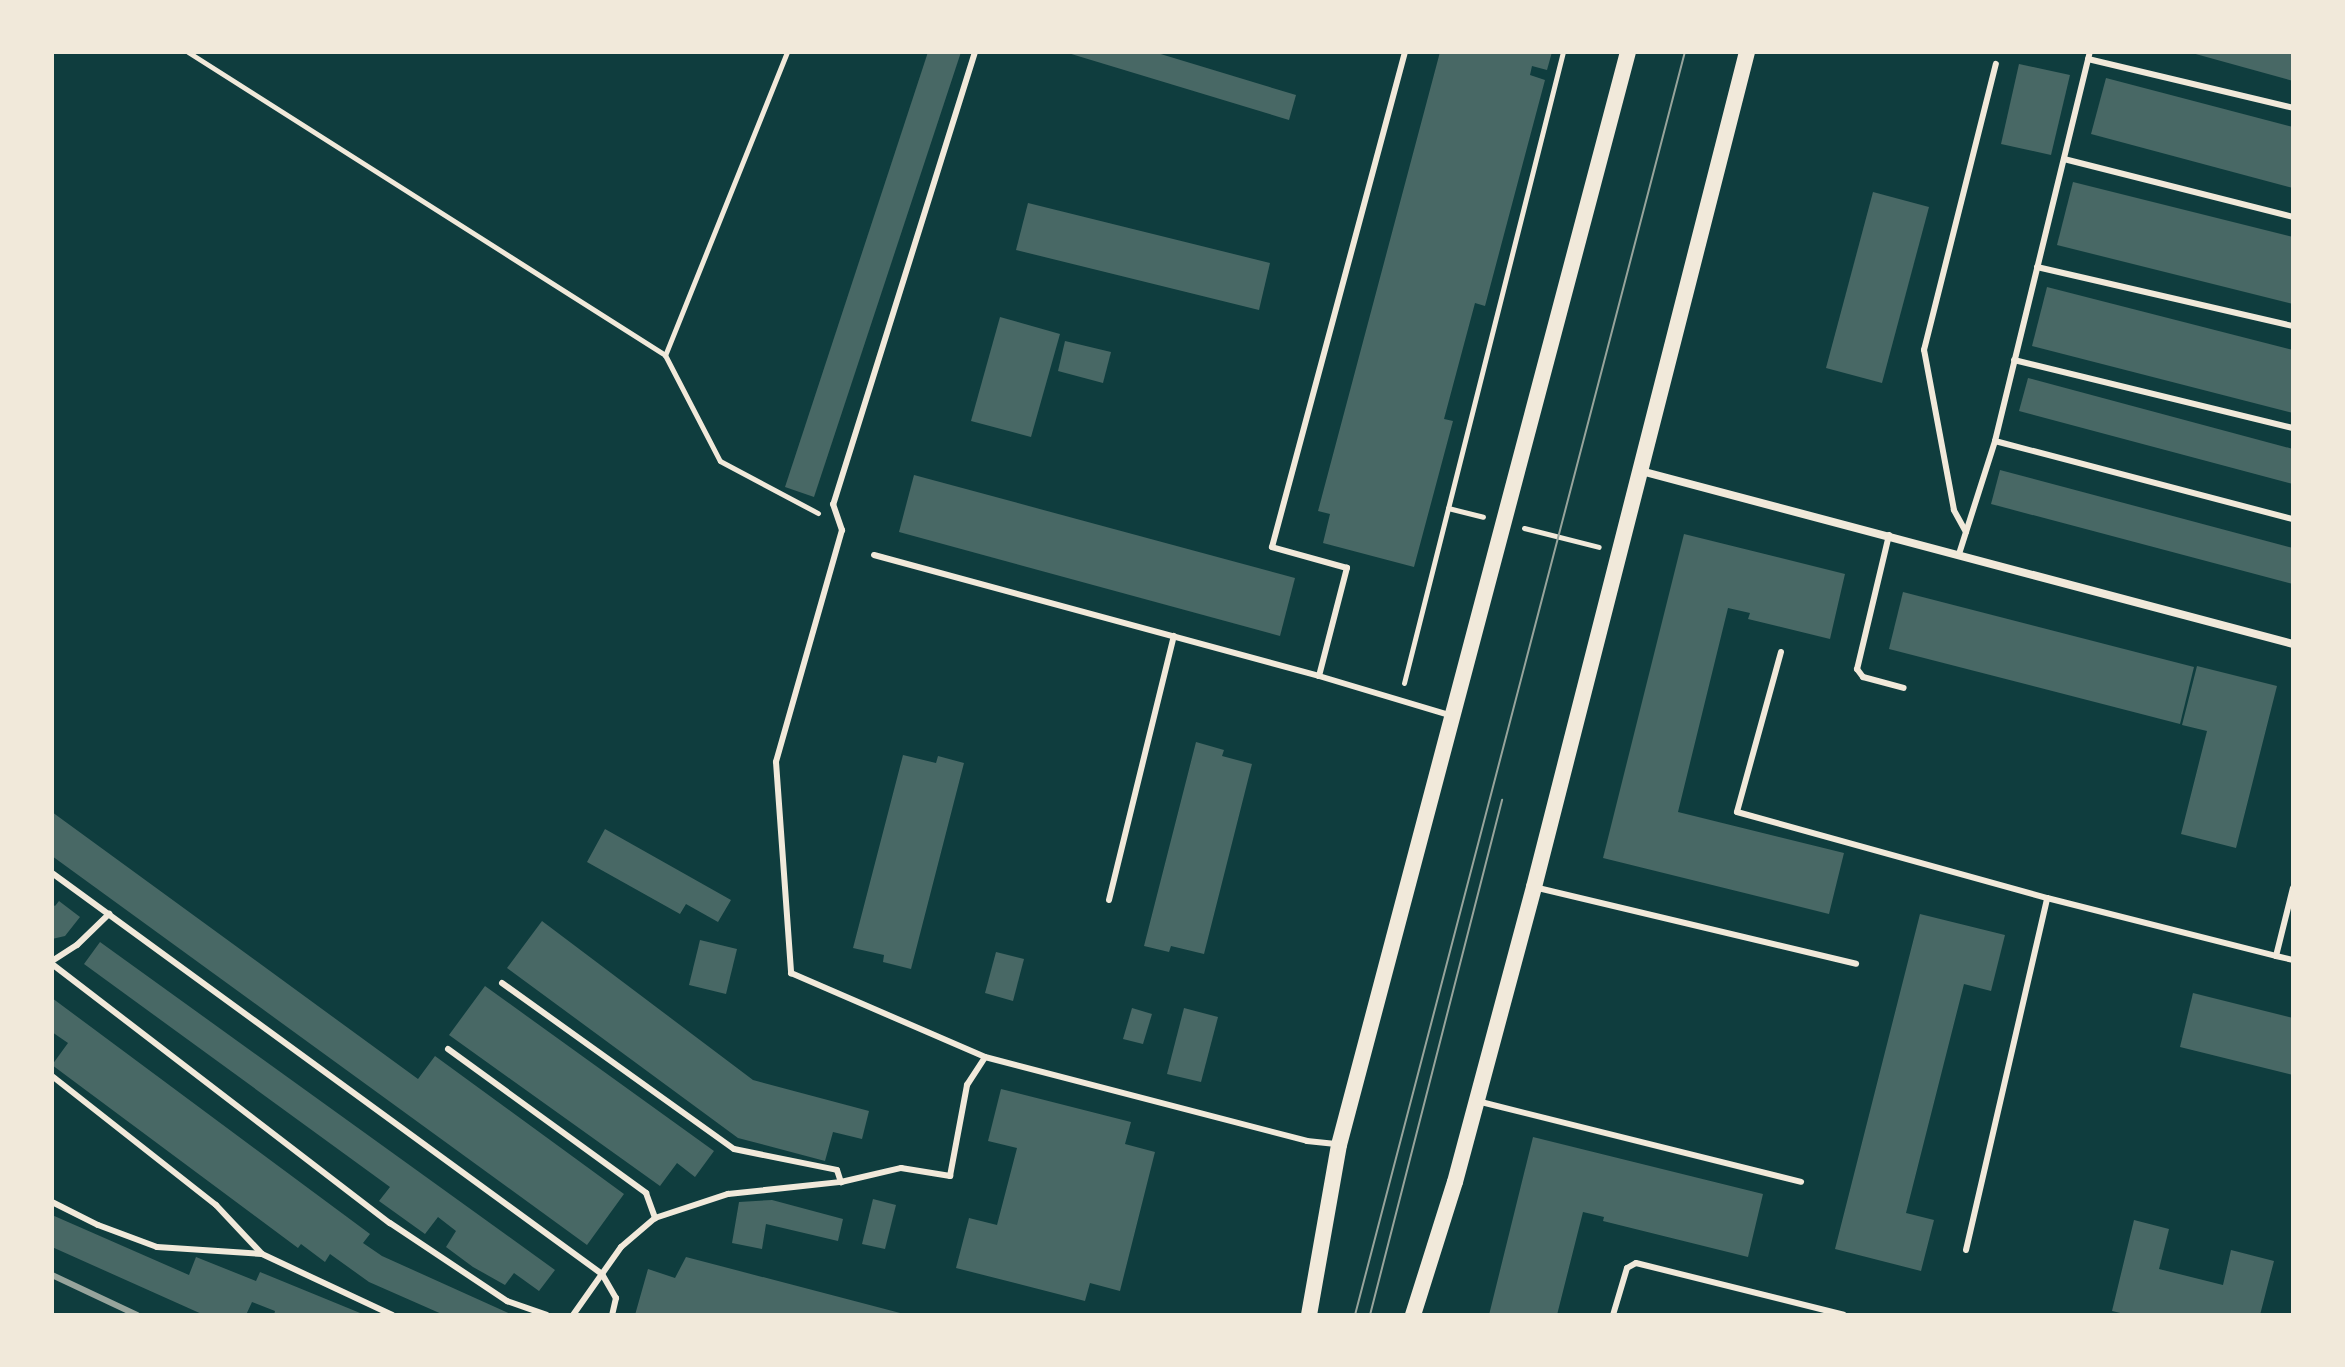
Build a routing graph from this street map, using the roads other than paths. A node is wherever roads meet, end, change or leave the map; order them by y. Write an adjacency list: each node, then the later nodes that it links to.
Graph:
1 (975, 52): 39 (lane)
2 (1405, 52): 24 (lane)
3 (1628, 52): 26 (main road)
4 (1747, 52): 15 (main road)
5 (2089, 55): 7 (lane); 8 (lane)
6 (1996, 64): 17 (lane)
7 (2293, 108)
8 (2064, 159): 9 (lane); 10 (lane)
9 (2293, 217)
10 (2037, 267): 11 (lane); 12 (lane)
11 (2293, 326)
12 (2014, 360): 13 (lane); 14 (lane)
13 (2293, 428)
14 (1995, 441): 16 (lane); 17 (lane)
15 (1641, 471): 18 (street); 28 (main road)
16 (2293, 519)
17 (1966, 532): 19 (lane)
18 (1889, 535): 19 (street); 25 (lane)
19 (1959, 554): 22 (street)
20 (874, 555): 21 (lane)
21 (1174, 636): 24 (lane); 31 (lane)
22 (2293, 644)
23 (1781, 652): 30 (lane)
24 (1319, 676): 26 (lane)
25 (1904, 688)
26 (1452, 716): 42 (main road)
27 (52, 873): 32 (lane)
28 (1534, 887): 36 (lane); 41 (main road)
29 (2293, 888): 33 (lane)
30 (2047, 898): 33 (lane); 47 (lane)
31 (1109, 900)
32 (109, 914): 35 (lane); 49 (lane)
33 (2276, 956): 34 (lane)
34 (2293, 960)
35 (52, 962): 51 (lane)
36 (1856, 964)
37 (502, 983): 43 (lane)
38 (448, 1049): 46 (lane)
39 (985, 1057): 42 (lane); 43 (lane)
40 (52, 1076): 48 (lane)
41 (1477, 1101): 44 (lane); 55 (main road)
42 (1339, 1145): 54 (main road)
43 (841, 1182): 46 (lane)
44 (1801, 1182)
45 (52, 1202): 48 (lane)
46 (655, 1218): 49 (lane)
47 (1966, 1250)
48 (262, 1254): 50 (lane)
49 (602, 1274): 52 (lane); 53 (lane)
50 (392, 1315)
51 (547, 1315)
52 (573, 1315)
53 (612, 1315)
54 (1309, 1315)
55 (1413, 1315)
56 (1613, 1315): 57 (lane)
57 (1844, 1315)

